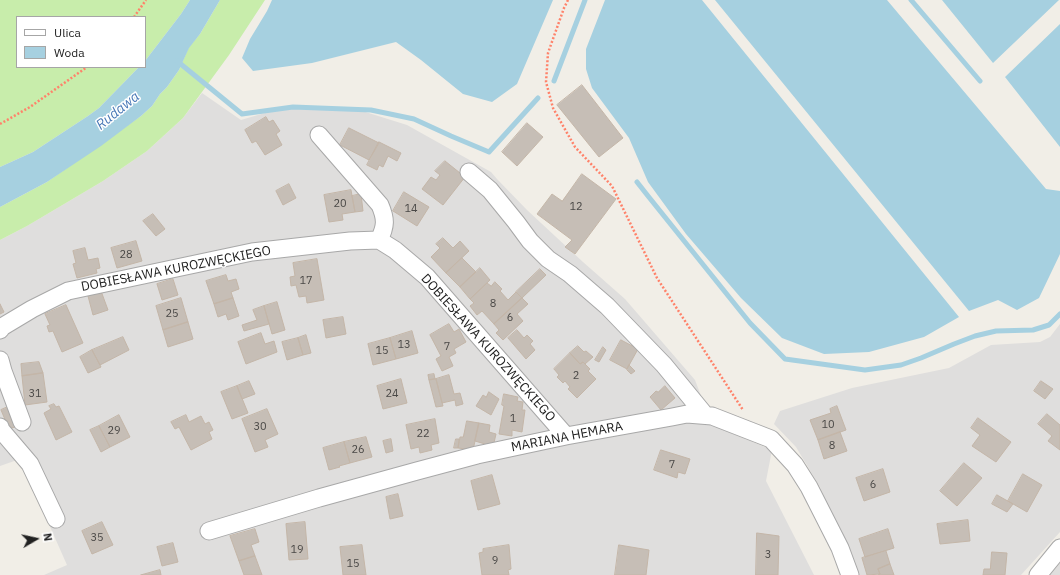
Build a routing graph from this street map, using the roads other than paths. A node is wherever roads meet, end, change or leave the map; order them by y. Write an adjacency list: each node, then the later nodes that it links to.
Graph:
1 (319, 135): 3 (street)
2 (469, 172): 6 (street)
3 (379, 240): 4 (street, DOBIESŁAWA KUROZWĘCKIEGO); 9 (street, DOBIESŁAWA KUROZWĘCKIEGO)
4 (0, 330)
5 (1, 369): 7 (street)
6 (705, 415): 9 (street, MARIANA HEMARA); 13 (street, MARIANA HEMARA)
7 (22, 422)
8 (0, 427): 10 (street)
9 (566, 436): 11 (street, MARIANA HEMARA)
10 (56, 519)
11 (210, 531)
12 (1060, 548): 14 (street)
13 (850, 575)
14 (1038, 575)

